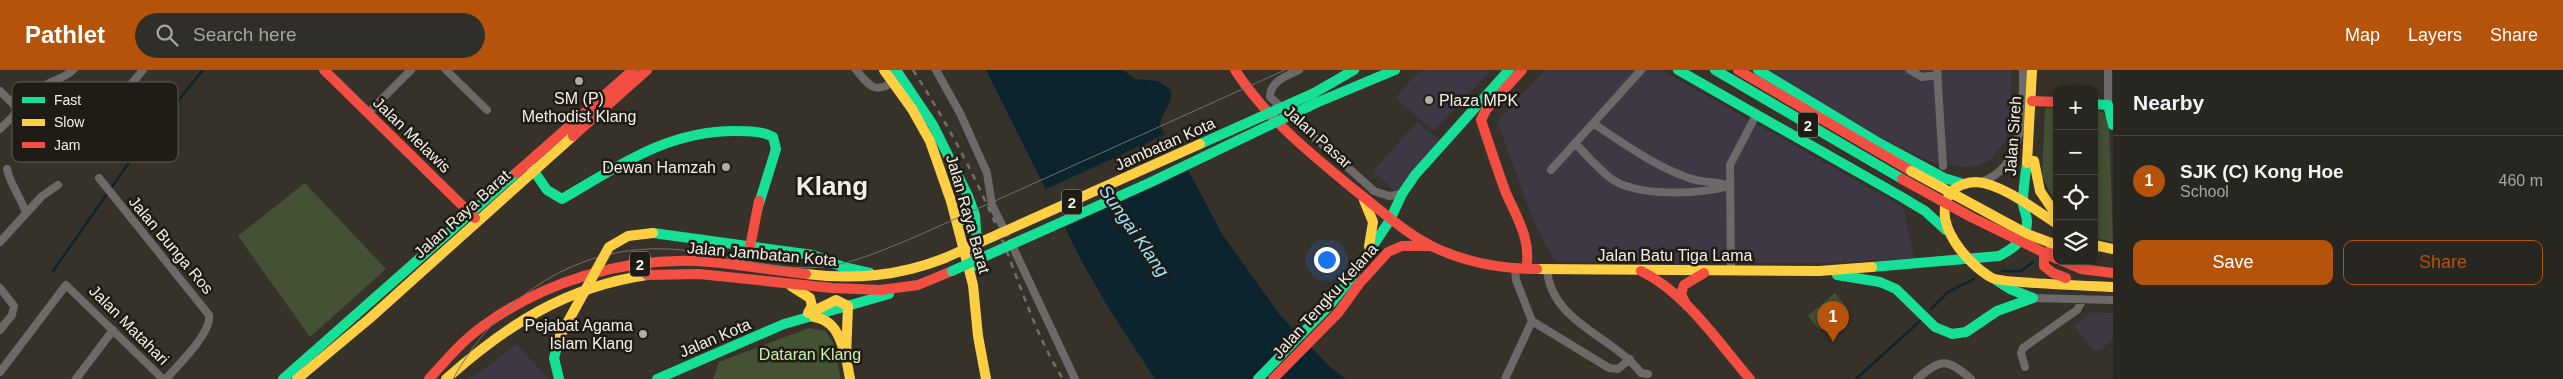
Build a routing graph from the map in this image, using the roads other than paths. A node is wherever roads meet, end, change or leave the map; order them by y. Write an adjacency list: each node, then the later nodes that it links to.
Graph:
1 (73, 70): 31 (street)
2 (143, 70): 32 (street)
3 (324, 70): 43 (main road, Jalan Melawis)
4 (411, 70): 43 (street)
5 (446, 70): 42 (street)
6 (633, 70): 54 (main road, Jalan Raya Barat)
7 (647, 70): 54 (main road, Jalan Raya Barat)
8 (856, 70): 33 (street)
9 (884, 70): 33 (main road, Jalan Raya Barat)
10 (896, 70): 68 (main road)
11 (936, 70): 134 (street)
12 (1235, 70): 41 (main road, Jalan Pasar)
13 (1287, 70): 41 (street)
14 (1299, 70): 63 (street)
15 (1345, 70): 35 (main road)
16 (1354, 70): 35 (main road, 2)
17 (1375, 70): 35 (main road, 2)
18 (1396, 70): 35 (main road)
19 (1509, 70): 46 (main road, Jalan Tengku Kelana)
20 (1522, 70): 47 (main road)
21 (1641, 70): 48 (street)
22 (1678, 70): 44 (main road)
23 (1715, 70): 85 (main road, 2, bridge)
24 (1738, 70): 76 (main road, 2, bridge)
25 (1758, 70): 52 (main road)
26 (1910, 70): 30 (street)
27 (2023, 70): 58 (street, Jalan Sireh)
28 (2032, 70): 36 (main road, Jalan Sireh)
29 (2108, 70): 40 (street)
30 (1938, 72): 53 (street)
31 (49, 82)
32 (133, 82)
33 (893, 82): 71 (main road, Jalan Raya Barat)
34 (0, 91): 37 (street)
35 (1315, 98): 86 (main road, Jambatan Kota / 2, bridge); 94 (main road, Jambatan Kota / 2, bridge)
36 (2032, 101): 38 (main road); 65 (main road, Jalan Sireh); 66 (main road)
37 (12, 102)
38 (2053, 102)
39 (2098, 104): 40 (main road)
40 (2108, 105): 49 (main road)
41 (1264, 109): 62 (main road, Jalan Pasar)
42 (487, 110)
43 (368, 112): 69 (main road, Jalan Melawis)
44 (1756, 115): 61 (street); 64 (main road)
45 (12, 118): 50 (street)
46 (1466, 118): 47 (main road); 63 (main road, Jalan Tengku Kelana)
47 (1482, 120): 91 (main road)
48 (1594, 124): 51 (street); 61 (street)
49 (2113, 125)
50 (0, 129)
51 (1576, 144): 56 (street); 61 (street)
52 (1904, 157): 59 (main road); 64 (main road)
53 (1943, 166)
54 (531, 167): 69 (main road, Jalan Raya Barat); 74 (main road)
55 (7, 169): 67 (street)
56 (1551, 170)
57 (99, 178): 125 (street, Jalan Bunga Ros)
58 (1979, 182): 59 (main road); 65 (main road)
59 (1964, 184): 73 (main road)
60 (58, 185): 67 (street)
61 (1730, 186): 96 (street)
62 (1361, 194): 70 (main road, Jalan Pasar); 88 (main road)
63 (1402, 194): 70 (main road, Jalan Tengku Kelana)
64 (1900, 196): 73 (main road)
65 (2023, 204): 72 (main road); 84 (main road)
66 (2053, 211)
67 (26, 213): 75 (street)
68 (975, 215): 71 (main road); 103 (main road)
69 (474, 217): 126 (main road, Jalan Raya Barat); 127 (main road, Jalan Raya Barat)
70 (1390, 220): 77 (main road, Jalan Batu Tiga Lama); 88 (main road, Jalan Tengku Kelana)
71 (957, 222): 103 (main road, Jalan Raya Barat)
72 (2053, 222)
73 (1946, 230): 84 (main road)
74 (753, 233): 78 (main road); 81 (main road)
75 (2, 236)
76 (2053, 244)
77 (1431, 246): 90 (main road, Jalan Batu Tiga Lama); 102 (main road, Jalan Tengku Kelana)
78 (750, 247): 81 (main road); 130 (main road, bridge)
79 (2053, 248): 105 (main road)
80 (2098, 248): 82 (main road)
81 (768, 249): 99 (main road)
82 (2113, 249)
83 (2098, 250): 87 (main road)
84 (1970, 257): 97 (main road, Jalan Batu Tiga Lama); 101 (main road)
85 (2053, 257)
86 (945, 258): 99 (main road, Jalan Jambatan Kota / 2)
87 (2113, 258)
88 (1363, 261): 102 (main road, Jalan Tengku Kelana)
89 (2071, 265): 98 (main road)
90 (1515, 269): 91 (main road, Jalan Batu Tiga Lama); 116 (street)
91 (1526, 269): 92 (main road, Jalan Batu Tiga Lama)
92 (1547, 270): 93 (main road, Jalan Batu Tiga Lama); 120 (street)
93 (1637, 270): 95 (main road, Jalan Batu Tiga Lama); 114 (main road)
94 (952, 271): 104 (main road, Jalan Jambatan Kota / 2)
95 (1713, 271): 96 (main road, Jalan Batu Tiga Lama); 114 (main road)
96 (1731, 271): 97 (main road, Jalan Batu Tiga Lama)
97 (1819, 271): 108 (main road)
98 (2113, 273)
99 (885, 276): 128 (main road, Jalan Jambatan Kota / 2)
100 (741, 278): 104 (main road, Jalan Jambatan Kota / 2); 113 (main road); 129 (main road, Jalan Jambatan Kota / 2)
101 (1993, 278): 105 (main road); 108 (main road)
102 (1356, 280): 135 (main road, Jalan Tengku Kelana); 136 (main road, Jalan Tengku Kelana)
103 (973, 285): 133 (main road, Jalan Raya Barat)
104 (914, 286): 111 (main road, Jalan Kota)
105 (2101, 286): 106 (main road)
106 (2113, 287)
107 (0, 288): 117 (street)
108 (2033, 298): 109 (street)
109 (2084, 299): 110 (street); 121 (street)
110 (2113, 300)
111 (862, 302): 112 (main road, Jalan Kota); 115 (main road)
112 (848, 306): 113 (main road, Jalan Kota); 115 (main road)
113 (808, 315): 119 (main road); 131 (main road, Jalan Kota)
114 (1696, 316): 138 (main road)
115 (848, 321): 119 (main road)
116 (1532, 321): 120 (street); 137 (street)
117 (0, 330)
118 (113, 330): 122 (street, Jalan Matahari); 124 (street); 125 (street, Jalan Matahari)
119 (846, 357): 132 (main road)
120 (1630, 359): 123 (street)
121 (2025, 367)
122 (0, 372)
123 (1648, 374)
124 (76, 379)
125 (165, 379)
126 (283, 379)
127 (297, 379)
128 (429, 379)
129 (446, 379)
130 (559, 379)
131 (657, 379)
132 (850, 379)
133 (986, 379)
134 (1074, 379)
135 (1258, 379)
136 (1273, 379)
137 (1504, 379)
138 (1750, 379)
139 (1917, 379): 140 (street)
140 (1972, 379)

